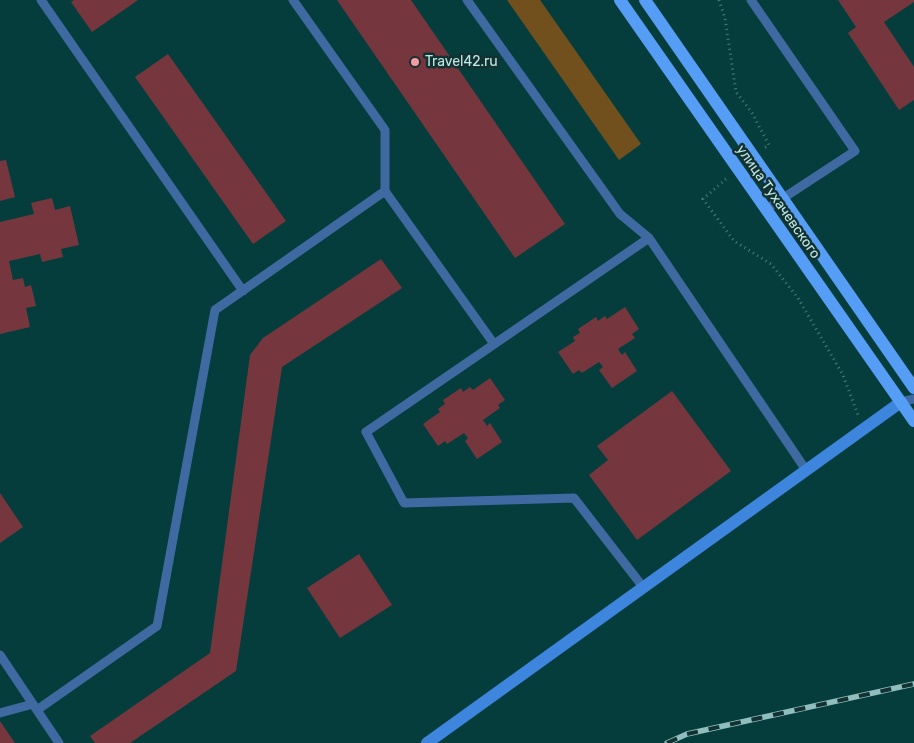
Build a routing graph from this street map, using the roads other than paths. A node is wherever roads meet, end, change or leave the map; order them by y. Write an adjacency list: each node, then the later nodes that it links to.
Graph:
1 (41, 0): 11 (lane)
2 (293, 0): 7 (lane)
3 (467, 0): 10 (lane)
4 (620, 0): 9 (main road, улица Тухачевского)
5 (645, 0): 8 (main road, улица Тухачевского)
6 (751, 0): 8 (lane)
7 (385, 191): 11 (lane); 12 (lane)
8 (783, 199): 9 (lane); 13 (main road, улица Тухачевского)
9 (765, 210): 15 (main road, улица Тухачевского)
10 (648, 238): 12 (lane); 17 (lane)
11 (242, 290): 20 (lane)
12 (494, 344): 18 (lane)
13 (914, 388)
14 (914, 399): 15 (lane)
15 (901, 402): 16 (main road, улица Тухачевского); 17 (street)
16 (914, 421)
17 (806, 470): 18 (street)
18 (643, 587): 22 (street)
19 (0, 655): 20 (lane)
20 (35, 707): 21 (lane); 23 (lane)
21 (0, 713)
22 (430, 742)
23 (59, 743)

